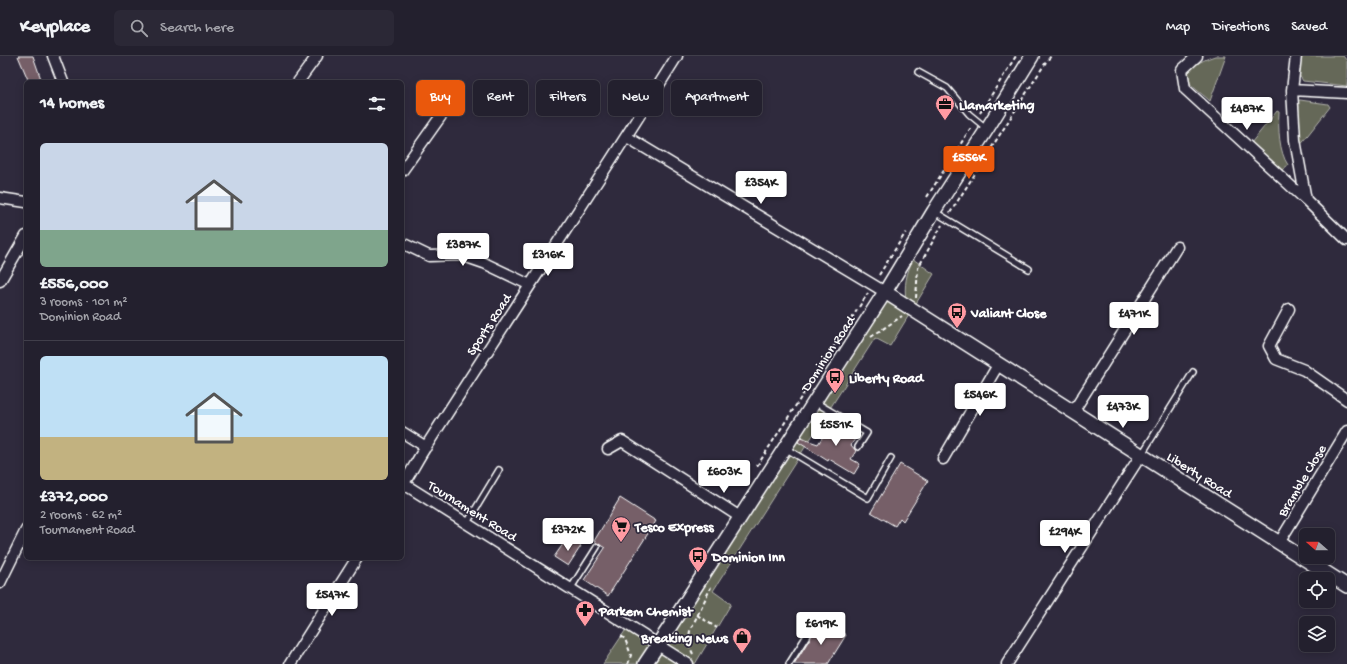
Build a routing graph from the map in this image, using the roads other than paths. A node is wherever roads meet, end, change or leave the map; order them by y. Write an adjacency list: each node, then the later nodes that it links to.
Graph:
1 (52, 56): 8 (street)
2 (316, 56): 9 (street)
3 (677, 56): 14 (street, Sports Road)
4 (1032, 56): 13 (street, Dominion Road)
5 (1197, 56): 17 (street)
6 (1296, 56): 10 (street)
7 (918, 72): 13 (lane)
8 (62, 80)
9 (299, 80)
10 (1292, 90): 11 (street); 17 (street)
11 (1347, 93)
12 (442, 116): 15 (street)
13 (987, 129): 19 (street, Dominion Road)
14 (627, 137): 26 (street, Sports Road); 27 (street, Liberty Road)
15 (404, 168)
16 (0, 198): 18 (street)
17 (1306, 200): 20 (street)
18 (24, 202)
19 (934, 211): 24 (lane); 27 (street, Dominion Road)
20 (1346, 238)
21 (24, 239): 25 (street)
22 (404, 244): 26 (street)
23 (1176, 248): 33 (street)
24 (1029, 269)
25 (0, 281)
26 (530, 285): 36 (street, Sports Road)
27 (885, 292): 29 (street, Liberty Road); 32 (street, Dominion Road)
28 (1289, 309): 31 (street)
29 (998, 365): 33 (street, Liberty Road); 42 (street)
30 (1193, 372): 40 (lane)
31 (1347, 400)
32 (814, 402): 37 (street, Dominion Road); 38 (lane)
33 (1073, 412): 40 (street, Liberty Road)
34 (1347, 431): 49 (street, Bramble Close)
35 (404, 433): 36 (street)
36 (426, 447): 44 (street, Sports Road)
37 (785, 448): 41 (lane); 46 (street, Dominion Road)
38 (858, 448)
39 (608, 449): 46 (street)
40 (1141, 455): 49 (street, Liberty Road); 61 (street)
41 (891, 458)
42 (942, 459)
43 (499, 470): 47 (lane)
44 (404, 483)
45 (404, 486): 47 (street, Tournament Road)
46 (740, 517): 56 (street, Dominion Road)
47 (467, 523): 54 (street, Tournament Road)
48 (24, 534): 52 (street)
49 (1279, 543): 53 (street, Liberty Road)
50 (597, 547): 54 (lane)
51 (356, 560): 57 (street)
52 (0, 583)
53 (1347, 586)
54 (571, 588): 56 (street, Tournament Road)
55 (816, 621): 60 (lane)
56 (658, 645): 58 (street, Dominion Road); 59 (street, Tournament Road)
57 (294, 663)
58 (645, 664)
59 (688, 664)
60 (789, 664)
61 (1007, 664)

